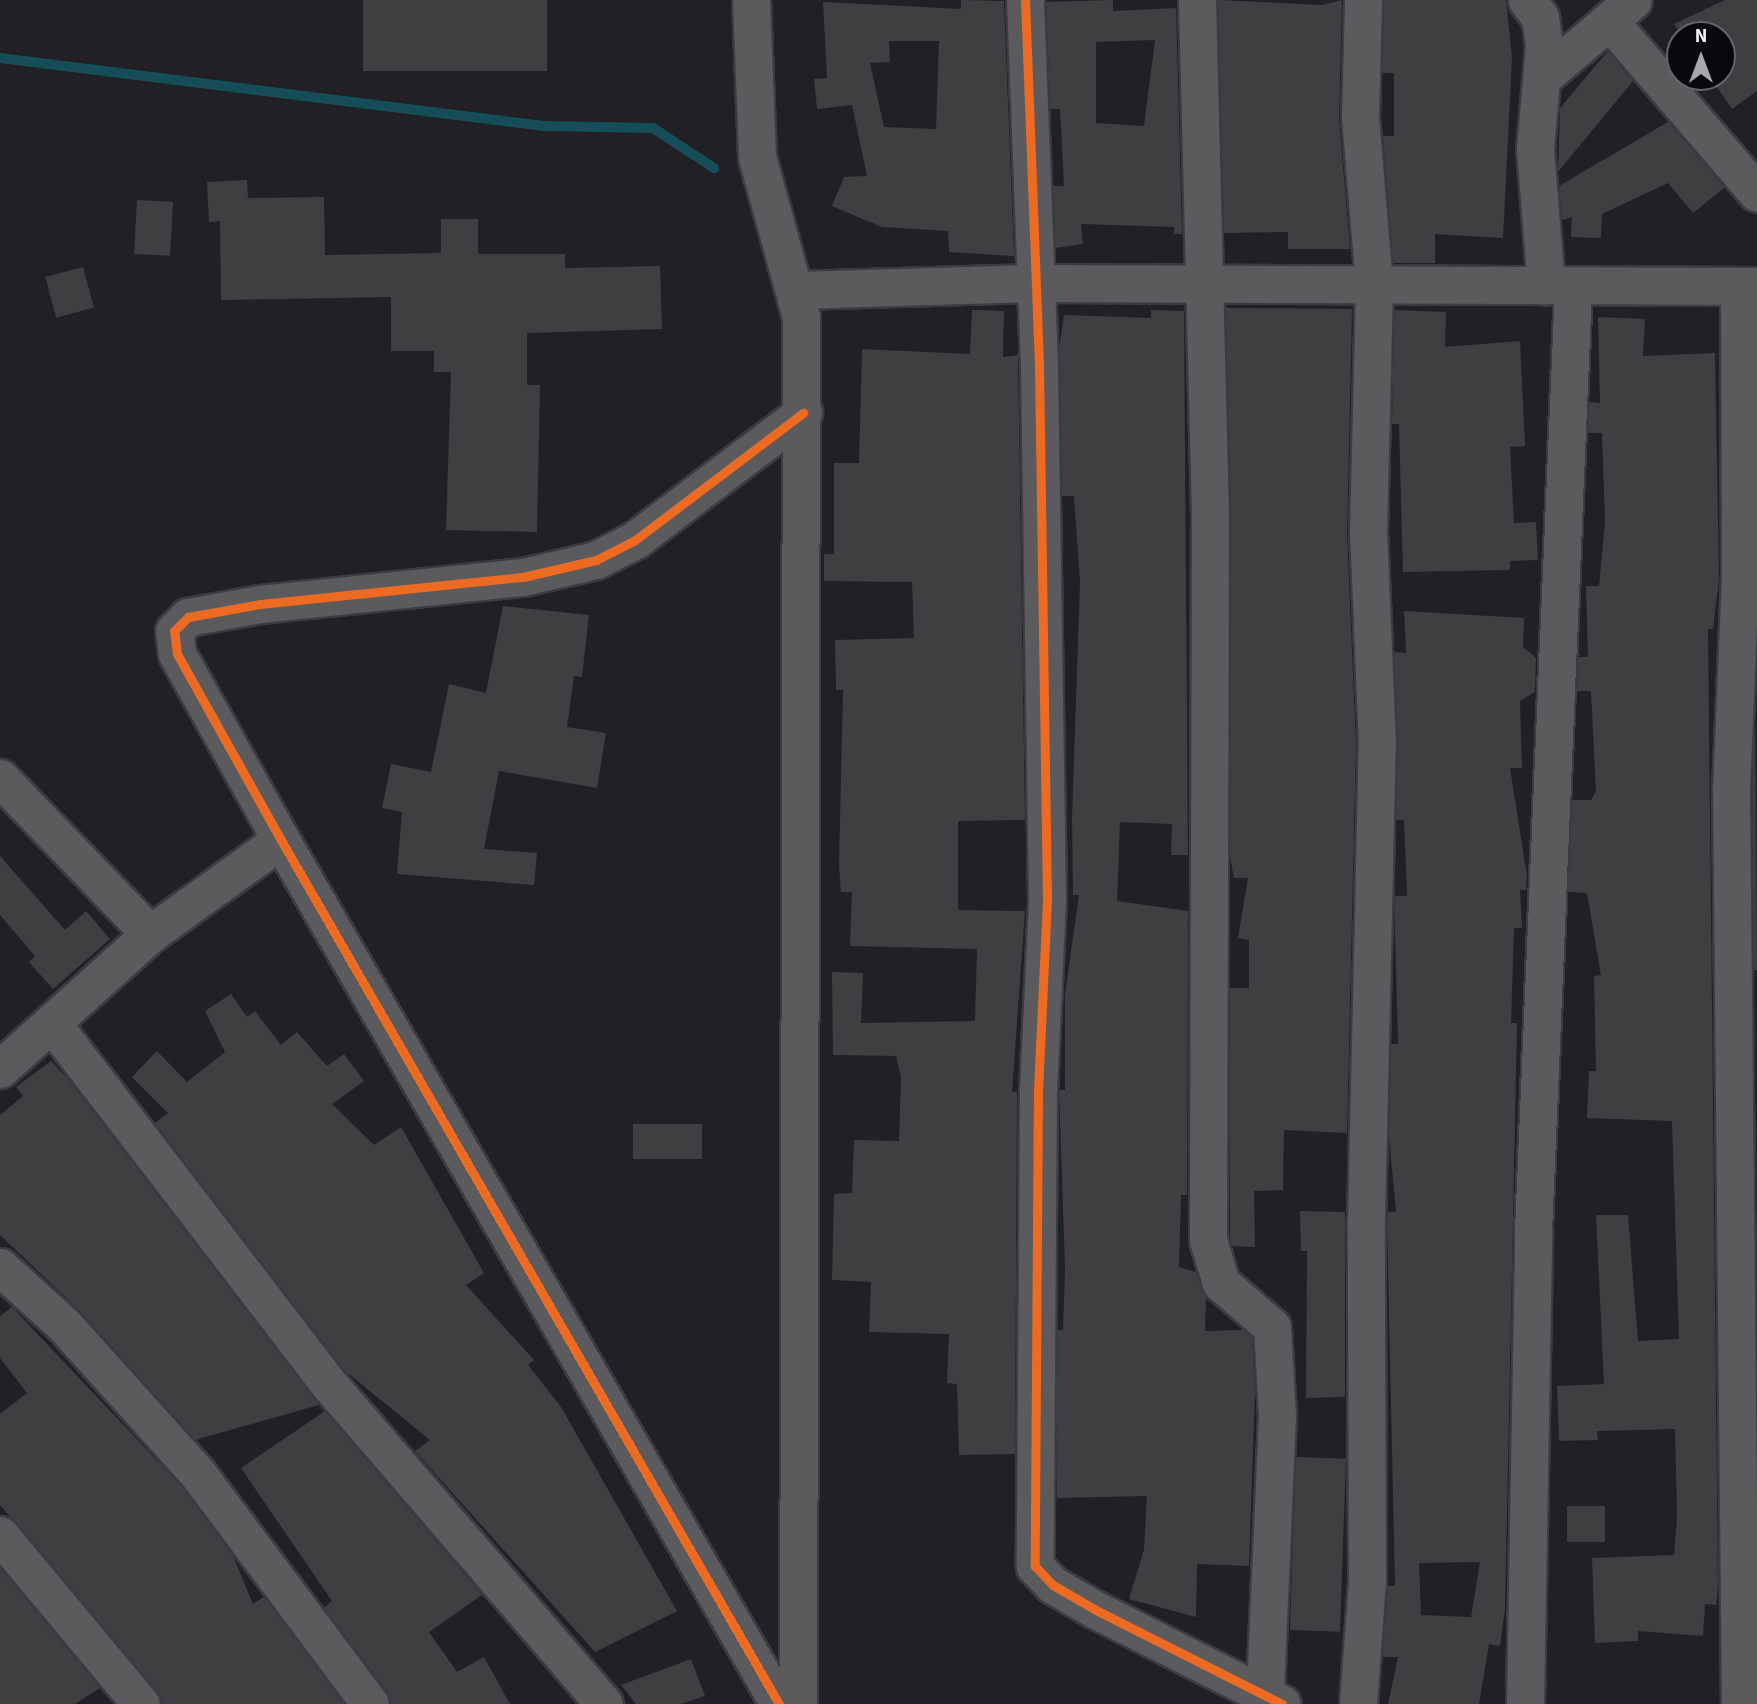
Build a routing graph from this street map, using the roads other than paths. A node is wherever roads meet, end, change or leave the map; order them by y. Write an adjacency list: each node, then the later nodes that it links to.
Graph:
1 (751, 0): 14 (street)
2 (1025, 0): 9 (street)
3 (1197, 0): 11 (street)
4 (1363, 0): 10 (street)
5 (1527, 0): 7 (street)
6 (1622, 11): 7 (street); 8 (street)
7 (1543, 77): 12 (street)
8 (1757, 193)
9 (1033, 283): 11 (street); 14 (street); 23 (street)
10 (1374, 284): 11 (street); 12 (street); 29 (street)
11 (1202, 286): 23 (street)
12 (1559, 286): 13 (street); 30 (street)
13 (1748, 286): 31 (street)
14 (797, 290): 15 (street)
15 (803, 413): 17 (street); 28 (street)
16 (0, 778): 18 (street)
17 (281, 840): 18 (street); 27 (street)
18 (150, 934): 19 (street)
19 (54, 1026): 20 (street); 26 (street)
20 (7, 1051)
21 (0, 1267): 25 (street)
22 (0, 1535): 24 (street)
23 (1273, 1697)
24 (141, 1704)
25 (370, 1704)
26 (604, 1704)
27 (779, 1704)
28 (798, 1704)
29 (1358, 1704)
30 (1525, 1704)
31 (1740, 1704)

